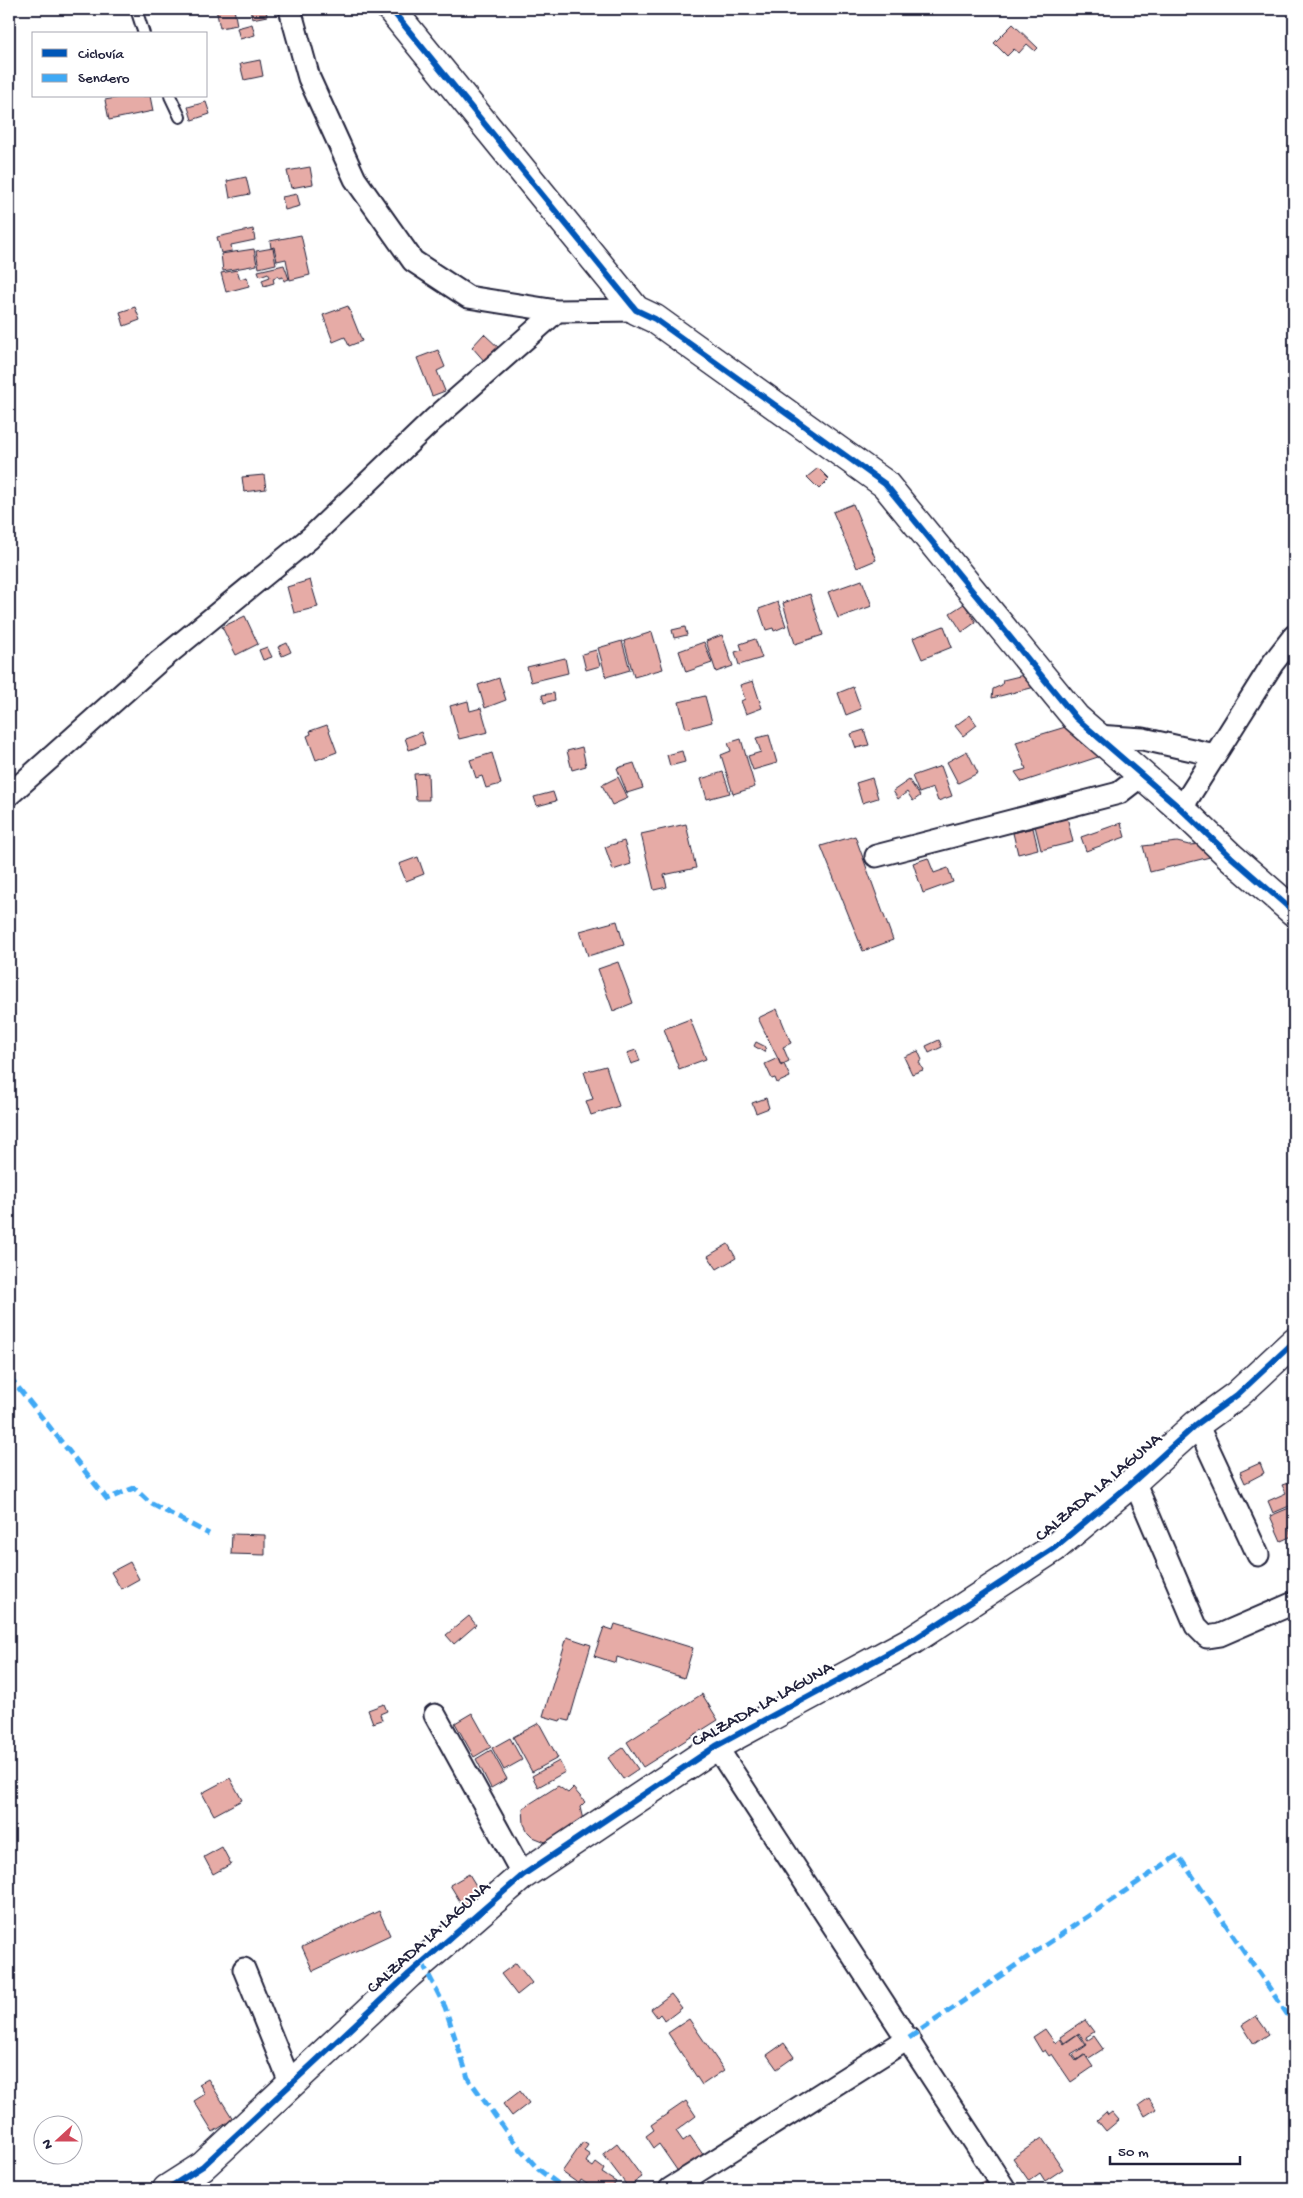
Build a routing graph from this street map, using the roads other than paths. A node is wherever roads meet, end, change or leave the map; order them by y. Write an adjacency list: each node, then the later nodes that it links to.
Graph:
1 (136, 9): 4 (lane)
2 (290, 9): 8 (street)
3 (391, 9): 7 (street)
4 (143, 32)
5 (171, 98): 6 (lane)
6 (180, 117)
7 (636, 310): 8 (street); 10 (street)
8 (557, 311): 13 (street)
9 (1294, 636): 11 (street)
10 (1096, 736): 11 (street); 12 (street)
11 (1215, 755): 14 (street)
12 (1140, 776): 14 (street); 15 (street)
13 (9, 794)
14 (1181, 809): 16 (street)
15 (876, 856)
16 (1294, 912)
17 (1294, 1342): 18 (street, CALZADA LA LAGUNA)
18 (1197, 1424): 19 (street, CALZADA LA LAGUNA); 20 (street)
19 (1134, 1481): 21 (street); 23 (street, CALZADA LA LAGUNA)
20 (1258, 1555)
21 (1294, 1603)
22 (435, 1715): 24 (street)
23 (716, 1746): 24 (street, CALZADA LA LAGUNA); 26 (street)
24 (523, 1876): 27 (street, CALZADA LA LAGUNA)
25 (244, 1969): 27 (street)
26 (909, 2038): 29 (street); 30 (street)
27 (291, 2084): 28 (street, CALZADA LA LAGUNA)
28 (168, 2189)
29 (670, 2189)
30 (1005, 2189)

